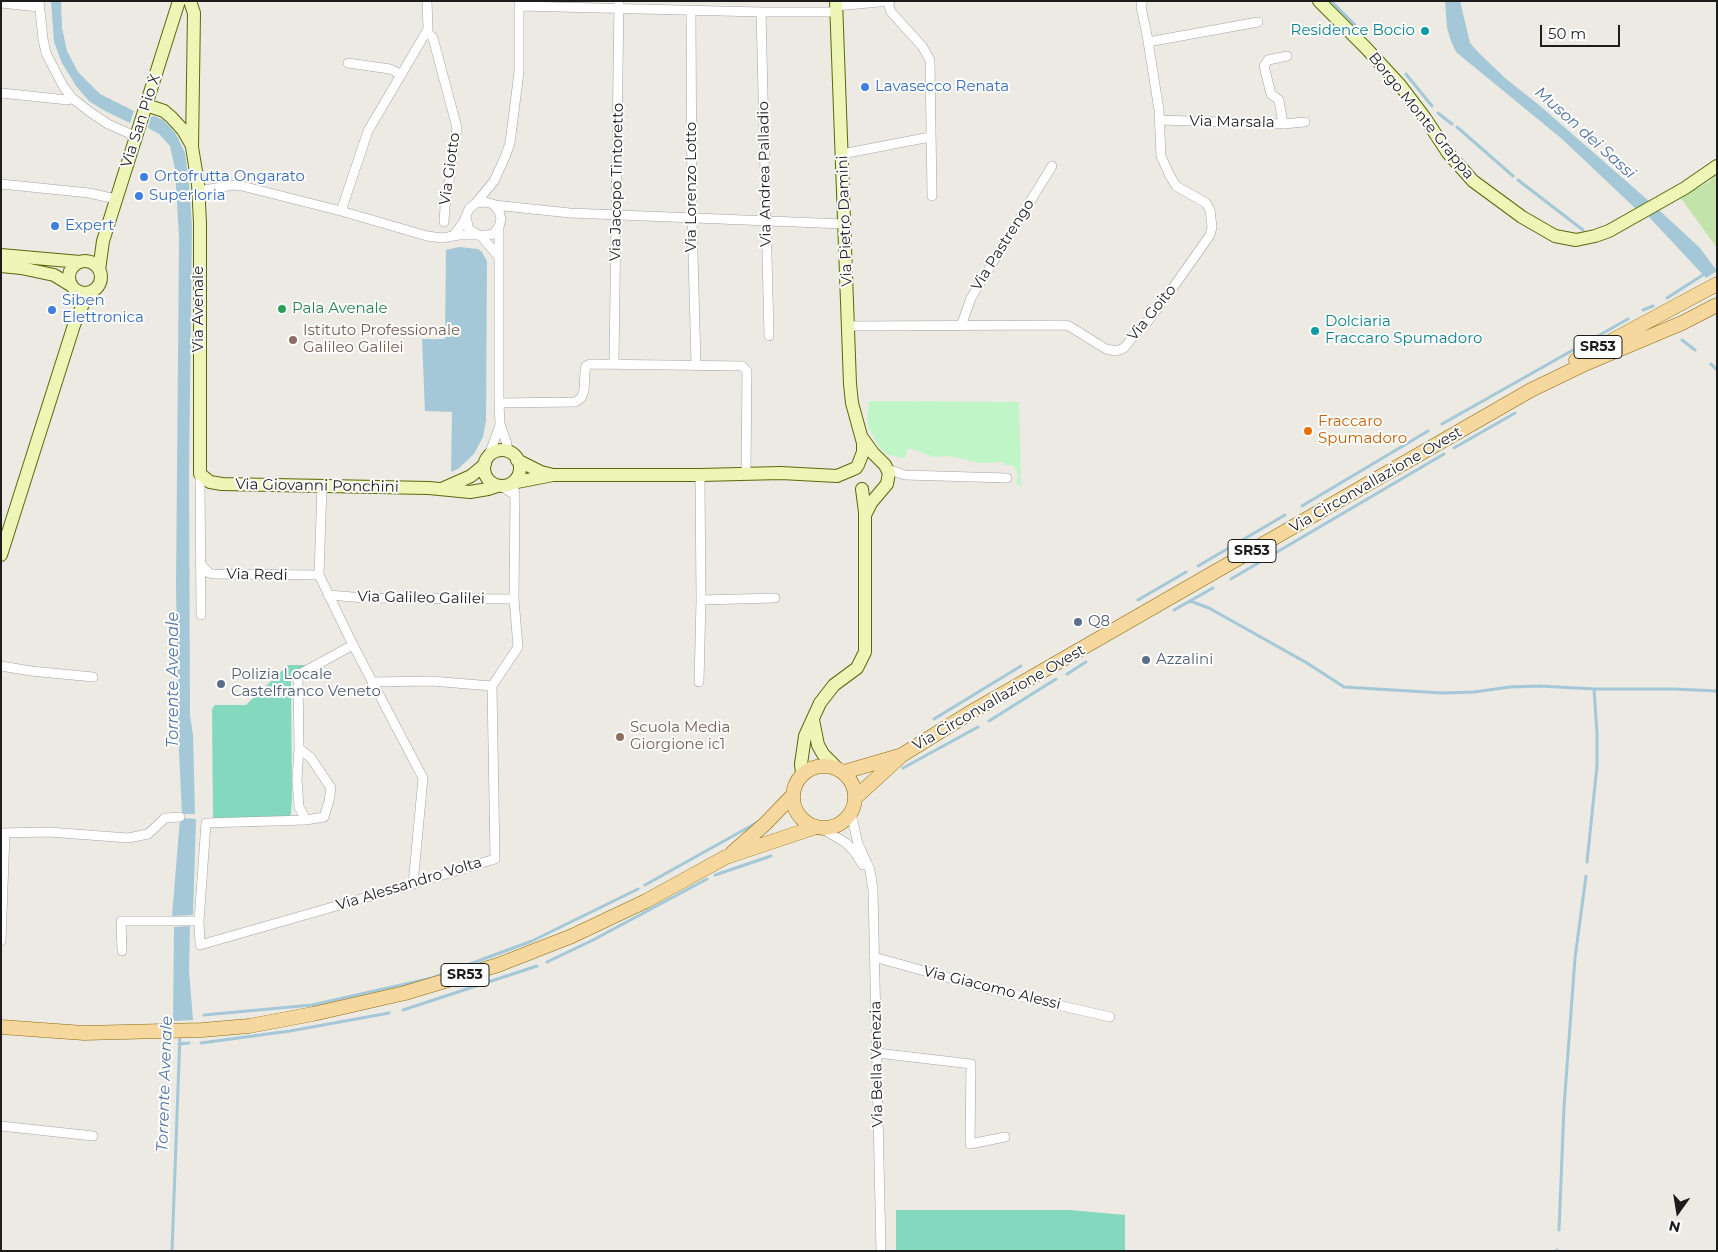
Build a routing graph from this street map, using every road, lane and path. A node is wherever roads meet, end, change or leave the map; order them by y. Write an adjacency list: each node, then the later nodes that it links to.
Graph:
1 (179, 1): 23 (street, Via San Pio X)
2 (427, 1): 15 (street, Via Giotto)
3 (1142, 1): 16 (street)
4 (1319, 1): 32 (street, Borgo Monte Grappa)
5 (889, 2): 11 (street); 28 (street)
6 (1, 3): 7 (street)
7 (39, 4): 21 (street)
8 (519, 4): 10 (street); 33 (street)
9 (194, 5): 22 (street, Via Avenale)
10 (619, 5): 12 (street); 41 (street, Via Jacopo Tintoretto)
11 (836, 6): 13 (street); 30 (street, Via Pietro Damini)
12 (691, 10): 13 (street); 43 (street, Via Lorenzo Lotto)
13 (761, 12): 44 (street, Via Andrea Palladio)
14 (1258, 22): 16 (street)
15 (427, 32): 19 (street); 45 (street, Via Giotto)
16 (1148, 42): 25 (street)
17 (1287, 56): 27 (street)
18 (348, 64): 19 (street)
19 (400, 74): 40 (street)
20 (1, 93): 21 (street)
21 (72, 98): 23 (street)
22 (192, 118): 24 (street); 29 (street, Via Avenale)
23 (141, 120): 24 (street, Via Avenale); 37 (street, Via San Pio X)
24 (174, 120): 29 (street, Via Avenale)
25 (1160, 120): 27 (street, Via Marsala); 62 (street, Via Goito)
26 (1305, 122): 27 (street, Via Marsala)
27 (1283, 124)
28 (930, 138): 30 (street); 36 (street)
29 (192, 147): 35 (street, Via Avenale)
30 (842, 154): 46 (street, Via Pietro Damini)
31 (1052, 166): 62 (street, Via Pastrengo)
32 (1717, 166)
33 (493, 182): 38 (street); 39 (street)
34 (1, 184): 37 (street)
35 (198, 191): 40 (street); 74 (street, Via Avenale)
36 (932, 196)
37 (116, 199): 50 (street, Via San Pio X)
38 (476, 203): 39 (street); 42 (street)
39 (493, 205): 41 (street); 47 (street)
40 (341, 211): 48 (street)
41 (617, 215): 43 (street); 64 (street, Via Jacopo Tintoretto)
42 (466, 217): 48 (street); 49 (street)
43 (692, 218): 44 (street); 65 (street, Via Lorenzo Lotto)
44 (766, 221): 46 (street); 63 (street, Via Andrea Palladio)
45 (444, 222)
46 (844, 224): 61 (street, Via Pietro Damini)
47 (499, 227): 49 (street); 52 (street)
48 (453, 236): 49 (street)
49 (479, 236): 52 (street)
50 (103, 241): 53 (street, Via San Pio X); 55 (street, Via San Pio X)
51 (1, 255): 53 (street)
52 (499, 257): 67 (street)
53 (80, 262): 55 (street); 56 (street)
54 (1, 266): 56 (street)
55 (99, 270): 58 (street)
56 (72, 287): 58 (street); 60 (street)
57 (1713, 287): 66 (main road, Via Circonvallazione Ovest / SR53)
58 (94, 290): 60 (street)
59 (1717, 305): 66 (main road, Via Circonvallazione Ovest / SR53)
60 (74, 326): 86 (street)
61 (849, 326): 62 (street, Via Goito); 69 (street, Via Pietro Damini)
62 (961, 326)
63 (769, 336)
64 (614, 363): 65 (street); 67 (street)
65 (696, 364): 75 (street)
66 (1539, 386): 102 (main road, Via Circonvallazione Ovest / SR53)
67 (499, 403): 68 (street)
68 (500, 424): 70 (street); 72 (street)
69 (862, 439): 73 (street); 78 (street)
70 (507, 452): 71 (street); 72 (street)
71 (518, 460): 76 (street); 82 (street)
72 (486, 461): 82 (street); 84 (street)
73 (857, 467): 78 (street); 79 (street); 83 (street)
74 (199, 473): 81 (street, Via Giovanni Ponchini); 87 (street, Via Avenale)
75 (746, 473): 77 (street); 79 (street)
76 (553, 475): 77 (street); 82 (street, Via Giovanni Ponchini)
77 (700, 475): 92 (street)
78 (885, 475): 80 (street); 83 (street); 85 (street)
79 (835, 476): 83 (street)
80 (1007, 478)
81 (322, 486): 84 (street, Via Giovanni Ponchini); 88 (street)
82 (507, 487): 84 (street, Via Giovanni Ponchini); 90 (street)
83 (860, 488): 85 (street)
84 (439, 489)
85 (865, 515): 100 (street)
86 (1, 555)
87 (200, 563): 88 (street, Via Redi); 93 (street, Via Avenale)
88 (319, 575): 89 (street)
89 (328, 595): 90 (street, Via Galileo Galilei); 94 (street)
90 (514, 598): 99 (street)
91 (775, 598): 92 (street)
92 (701, 600): 98 (street)
93 (201, 615)
94 (353, 645): 97 (street); 101 (street)
95 (1, 666): 96 (street)
96 (94, 677)
97 (372, 682): 99 (street); 114 (street)
98 (699, 682)
99 (492, 686): 114 (street, Via Alessandro Volta)
100 (813, 720): 103 (street); 104 (street)
101 (299, 748): 109 (street); 109 (street)
102 (902, 755): 103 (main road, Via Circonvallazione Ovest / SR53); 106 (main road, Via Circonvallazione Ovest / SR53)
103 (840, 770): 104 (main road, Via Circonvallazione Ovest / SR53); 106 (main road)
104 (802, 774): 105 (main road, SR53)
105 (792, 796): 110 (main road); 112 (main road, SR53)
106 (855, 798): 107 (main road)
107 (851, 813): 110 (main road, SR53); 113 (street, Via Bella Venezia)
108 (180, 817): 111 (street)
109 (306, 820): 115 (street, Via Alessandro Volta)
110 (818, 828): 112 (main road, SR53); 113 (street, Via Bella Venezia)
111 (3, 833): 116 (street)
112 (726, 857): 120 (main road, SR53)
113 (871, 878): 118 (street, Via Bella Venezia)
114 (413, 884): 115 (street, Via Alessandro Volta)
115 (195, 921): 117 (street)
116 (1, 941)
117 (122, 951)
118 (874, 957): 119 (street, Via Giacomo Alessi); 121 (street, Via Bella Venezia)
119 (1110, 1017)
120 (1, 1027)
121 (877, 1053): 124 (street); 125 (street, Via Bella Venezia)
122 (1, 1126): 123 (street)
123 (93, 1136)
124 (1005, 1137)
125 (881, 1251)

